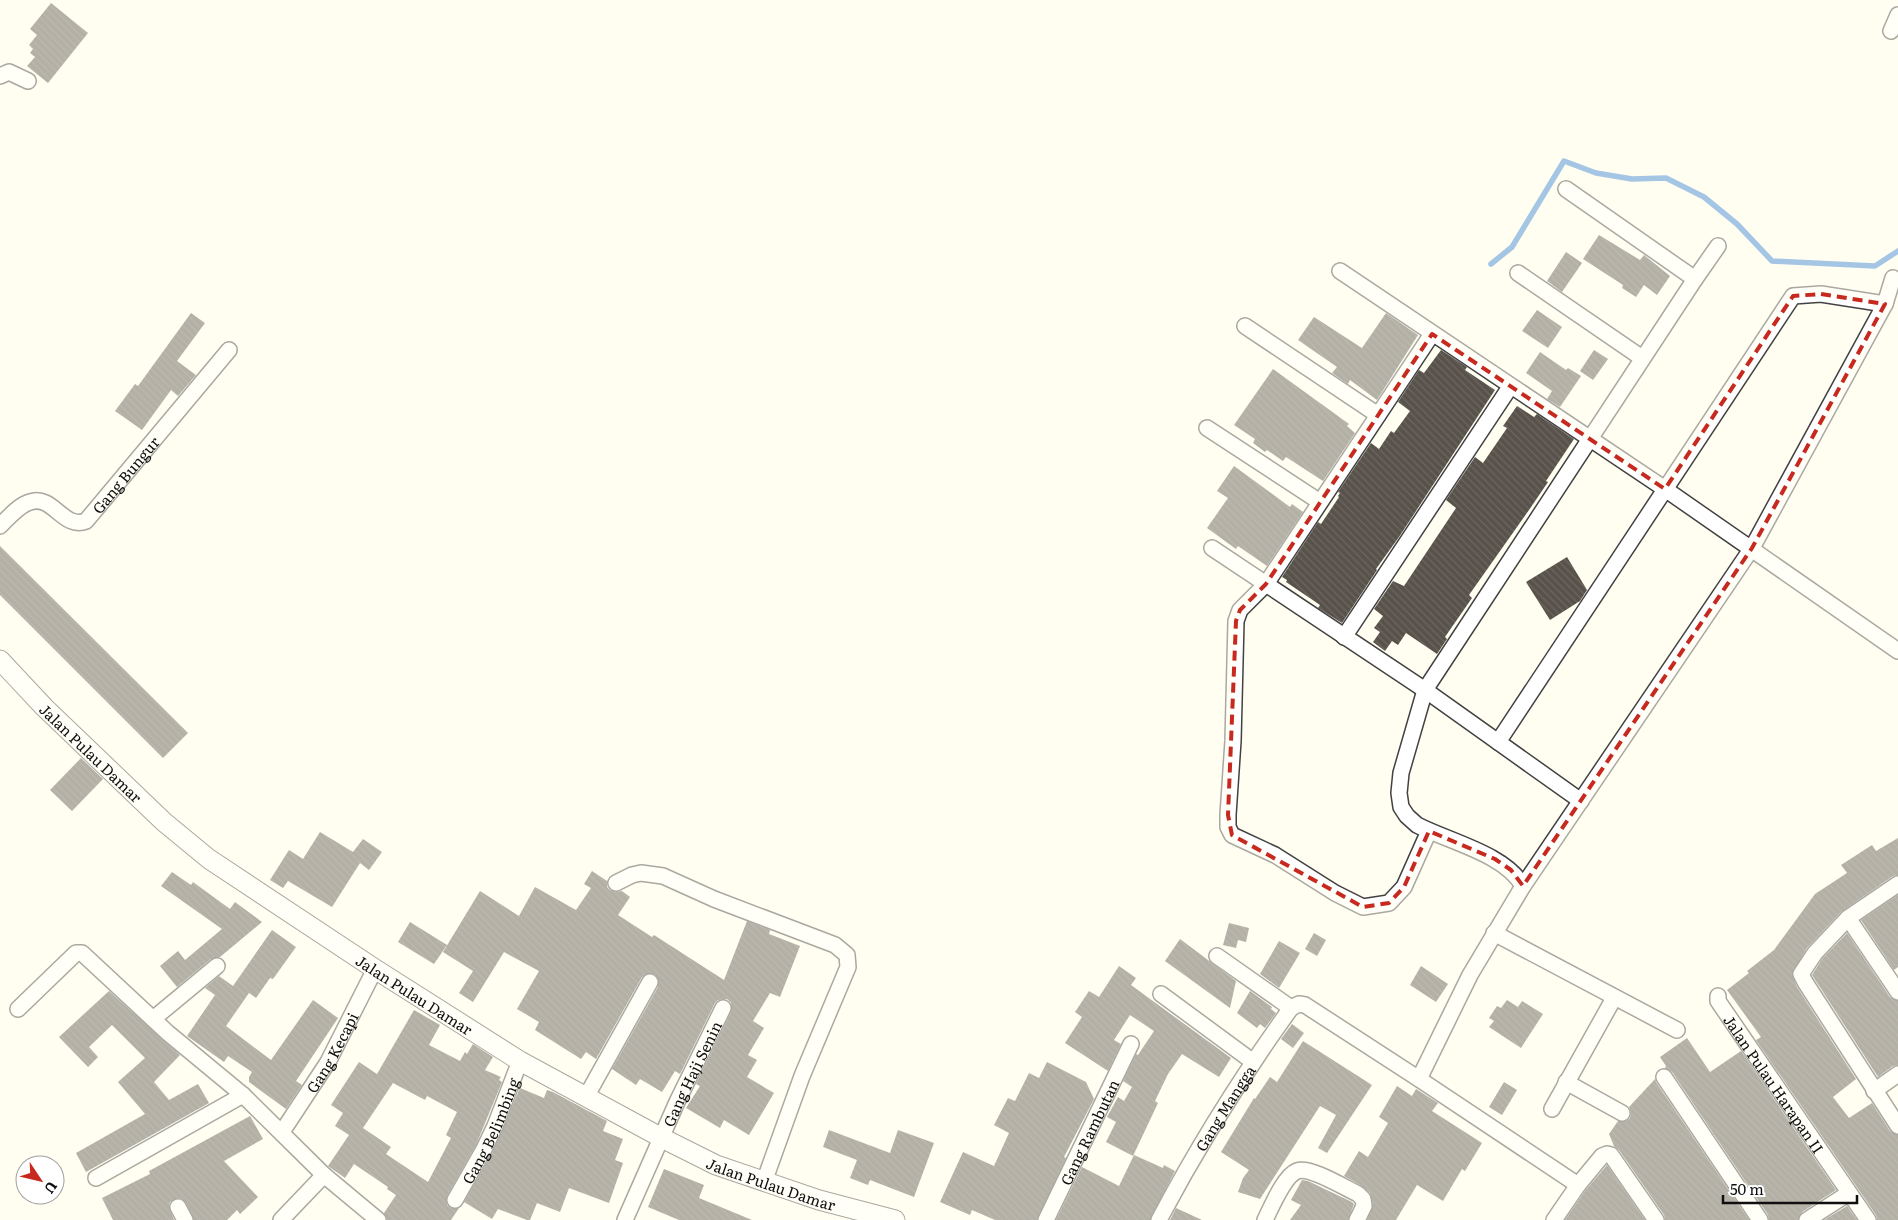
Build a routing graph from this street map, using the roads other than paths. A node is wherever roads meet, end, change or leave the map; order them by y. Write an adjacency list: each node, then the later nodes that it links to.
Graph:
1 (1898, 14): 2 (street)
2 (1892, 31)
3 (0, 76): 4 (street)
4 (28, 81)
5 (1566, 189): 10 (street)
6 (1718, 246): 10 (street)
7 (1340, 271): 13 (street)
8 (1518, 273): 15 (street)
9 (1893, 278): 11 (street)
10 (1695, 279): 15 (street)
11 (1884, 304): 20 (street); 24 (street)
12 (1245, 326): 17 (street)
13 (1432, 334): 16 (street); 17 (street)
14 (229, 350): 22 (street, Gang Bungur)
15 (1642, 358): 19 (street)
16 (1510, 387): 19 (street); 26 (street)
17 (1378, 415): 21 (street)
18 (1208, 428): 21 (street)
19 (1590, 439): 20 (street); 29 (street)
20 (1666, 489): 24 (street); 30 (street)
21 (1320, 502): 25 (street)
22 (0, 526)
23 (1212, 548): 25 (street)
24 (1752, 548): 27 (street); 31 (street)
25 (1266, 584): 26 (street); 32 (street)
26 (1344, 636): 29 (street)
27 (1898, 651)
28 (0, 660): 40 (street, Jalan Pulau Damar)
29 (1425, 690): 30 (street); 32 (street)
30 (1498, 742): 31 (street)
31 (1581, 801): 35 (street)
32 (1429, 831): 35 (street)
33 (616, 883): 68 (street)
34 (1898, 884): 36 (street)
35 (1523, 886): 37 (street)
36 (1848, 918): 42 (street); 58 (street)
37 (1494, 933): 45 (street); 56 (street)
38 (1217, 956): 46 (street)
39 (217, 966): 49 (street)
40 (375, 968): 52 (street, Jalan Pulau Damar); 64 (street, Gang Kecapi)
41 (650, 982): 60 (street)
42 (1896, 983)
43 (1161, 994): 53 (street)
44 (1718, 996): 70 (street, Jalan Pulau Harapan II)
45 (1614, 998): 50 (street); 57 (street)
46 (1295, 1006): 53 (street, Gang Mangga); 56 (street)
47 (723, 1008): 65 (street, Gang Haji Senin)
48 (18, 1009): 49 (street)
49 (153, 1019): 59 (street)
50 (1677, 1030)
51 (1130, 1044): 77 (street, Gang Rambutan)
52 (520, 1061): 60 (street, Jalan Pulau Damar); 71 (street, Gang Belimbing)
53 (1252, 1061): 78 (street, Gang Mangga)
54 (1898, 1074): 58 (street)
55 (1664, 1077): 83 (street)
56 (1419, 1079): 69 (street)
57 (1566, 1082): 61 (street); 62 (street)
58 (1874, 1091): 63 (street)
59 (244, 1095): 64 (street); 67 (street)
60 (586, 1098): 65 (street, Jalan Pulau Damar)
61 (1552, 1109)
62 (1622, 1113)
63 (1898, 1126)
64 (282, 1132): 66 (street)
65 (662, 1138): 68 (street, Jalan Pulau Damar); 75 (street, Gang Haji Senin)
66 (324, 1175): 73 (street); 74 (street)
67 (96, 1178)
68 (764, 1182): 72 (street, Jalan Pulau Damar)
69 (1578, 1186): 81 (street); 82 (street)
70 (1849, 1193): 84 (street); 85 (street, Jalan Pulau Harapan II)
71 (455, 1200)
72 (871, 1217): 76 (street, Jalan Pulau Damar)
73 (281, 1220)
74 (378, 1220)
75 (625, 1220)
76 (895, 1220)
77 (1046, 1220)
78 (1159, 1220)
79 (1265, 1220): 80 (street)
80 (1356, 1220)
81 (1554, 1220)
82 (1656, 1220)
83 (1760, 1220)
84 (1807, 1220)
85 (1868, 1220)

